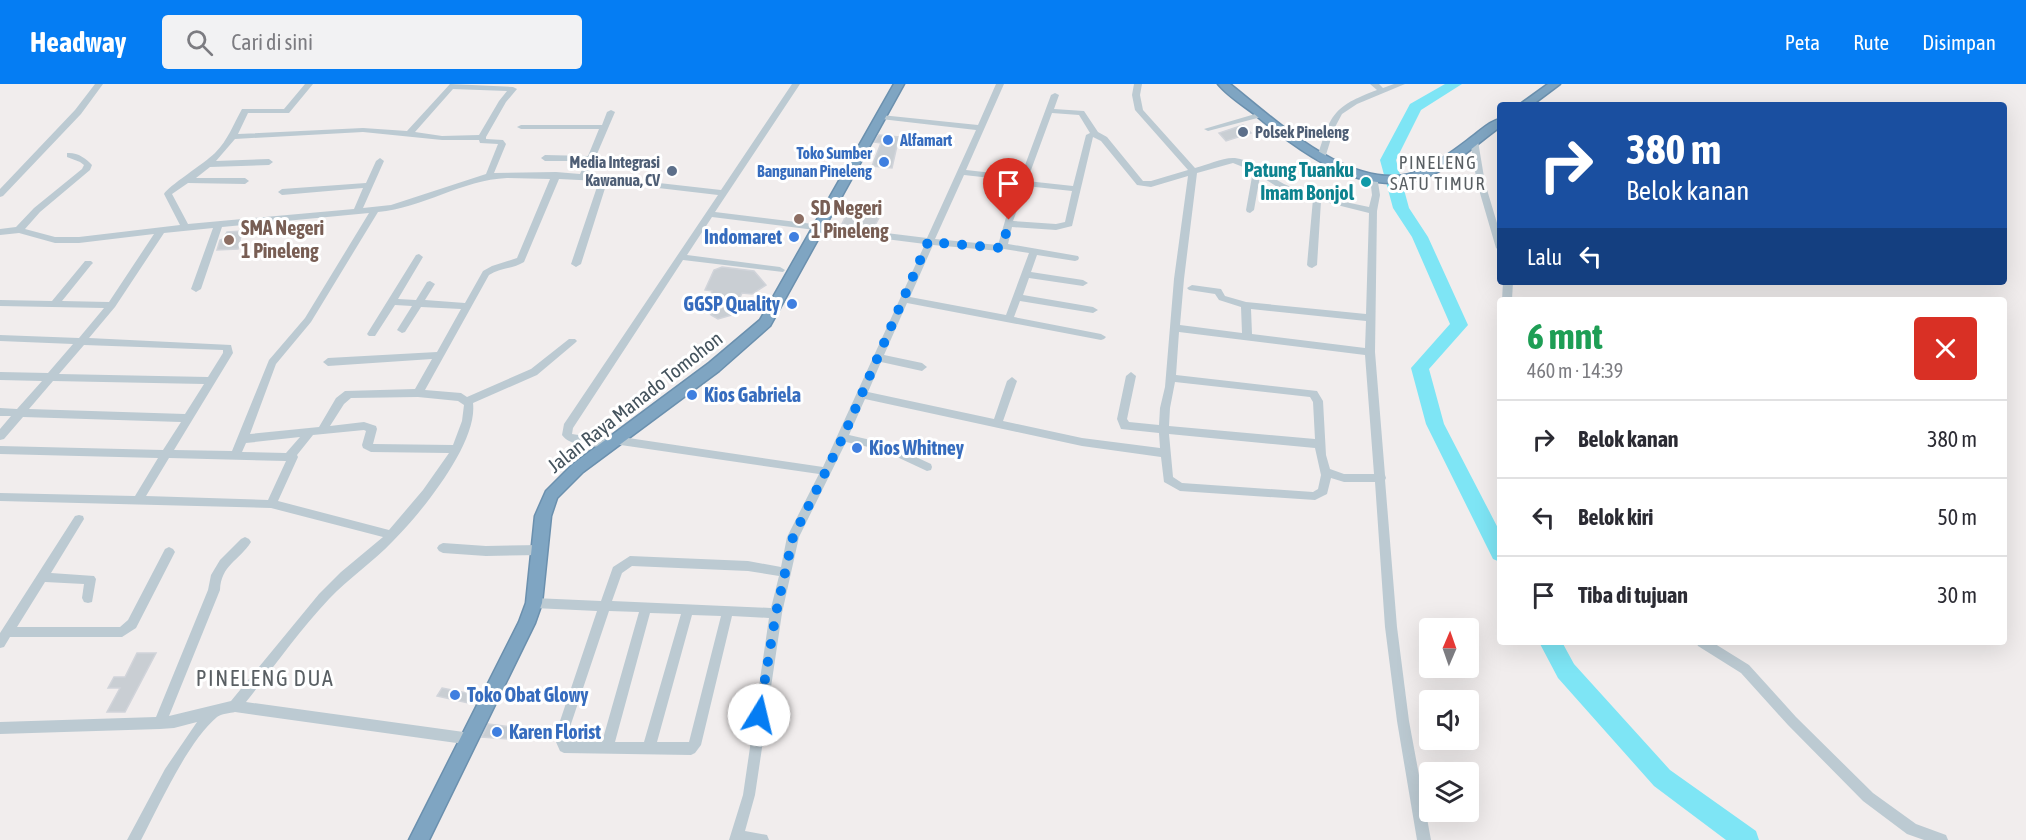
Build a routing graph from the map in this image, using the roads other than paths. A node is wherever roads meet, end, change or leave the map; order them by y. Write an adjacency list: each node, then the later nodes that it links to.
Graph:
1 (99, 84): 51 (street)
2 (309, 84): 26 (street)
3 (796, 84): 50 (street)
4 (899, 84): 18 (highway, Jalan Raya Manado Tomohon)
5 (1000, 84): 22 (street)
6 (1138, 84): 36 (street)
7 (1223, 84): 17 (highway)
8 (1374, 84): 12 (street)
9 (1401, 84): 12 (street)
10 (1555, 84): 14 (highway)
11 (453, 86): 24 (street); 27 (street)
12 (1382, 91): 31 (street)
13 (1056, 95): 15 (street)
14 (1529, 102)
15 (1050, 111): 25 (street); 46 (street)
16 (611, 112): 21 (street)
17 (1262, 114): 23 (street); 31 (highway)
18 (881, 117): 22 (street); 60 (highway, Jalan Raya Manado Tomohon)
19 (1497, 124): 28 (highway)
20 (521, 127): 21 (street)
21 (604, 127): 32 (street)
22 (981, 128): 38 (street)
23 (1208, 129)
24 (409, 134): 26 (street); 27 (street)
25 (1095, 134): 36 (street); 48 (street)
26 (233, 137): 35 (street)
27 (482, 137): 40 (street)
28 (1474, 141): 42 (highway); 65 (street)
29 (70, 155): 62 (street)
30 (545, 158): 32 (street)
31 (1321, 158): 42 (highway)
32 (590, 159): 41 (street)
33 (380, 161): 47 (street)
34 (269, 162): 35 (street)
35 (208, 164): 44 (street)
36 (1193, 171): 37 (street); 93 (street)
37 (1257, 171): 52 (street); 54 (street)
38 (960, 172): 46 (street); 66 (street)
39 (556, 175): 40 (street); 41 (street); 89 (street)
40 (489, 177): 53 (street)
41 (583, 177): 43 (street)
42 (1378, 178): 56 (street)
43 (604, 179): 50 (street); 73 (street)
44 (186, 180): 45 (street); 61 (street)
45 (245, 181)
46 (1023, 181): 48 (street); 58 (street)
47 (369, 185): 49 (street); 55 (street)
48 (1077, 189): 58 (street)
49 (282, 192)
50 (725, 193): 57 (street)
51 (0, 194)
52 (1317, 198): 56 (street); 74 (street)
53 (375, 210): 55 (street); 124 (street)
54 (1250, 210)
55 (357, 211): 59 (street)
56 (1373, 211): 91 (street)
57 (710, 214): 60 (street); 70 (street)
58 (1009, 224): 67 (street)
59 (218, 225): 61 (street); 80 (street)
60 (819, 227): 66 (street); 125 (highway, Jalan Raya Manado Tomohon)
61 (186, 228): 63 (street)
62 (19, 230): 63 (street); 64 (street)
63 (161, 230): 87 (street)
64 (0, 232)
65 (1497, 238)
66 (928, 242): 67 (street); 82 (street)
67 (1003, 246): 68 (street)
68 (1034, 251): 71 (street); 76 (street)
69 (419, 257): 83 (street)
70 (681, 257): 75 (street); 125 (street)
71 (1075, 258)
72 (88, 263): 85 (street)
73 (576, 264)
74 (1312, 265)
75 (780, 270)
76 (1026, 274): 77 (street); 81 (street)
77 (1083, 283)
78 (430, 284): 86 (street)
79 (1192, 288): 88 (street)
80 (196, 289)
81 (1018, 297): 90 (street); 92 (street)
82 (905, 299): 92 (street); 103 (street)
83 (392, 302): 86 (street); 95 (street)
84 (0, 303): 85 (street)
85 (54, 304): 87 (street)
86 (418, 304): 89 (street); 94 (street)
87 (112, 305): 99 (street)
88 (1246, 305): 91 (street); 97 (street)
89 (467, 306): 102 (street)
90 (1093, 310)
91 (1370, 318): 101 (street)
92 (1009, 319): 96 (street)
93 (1176, 328): 97 (street); 109 (street)
94 (402, 330)
95 (372, 334)
96 (1101, 337)
97 (1247, 337): 101 (street)
98 (0, 338): 99 (street)
99 (82, 341): 108 (street); 110 (street)
100 (572, 341): 114 (street)
101 (1371, 352): 136 (street)
102 (440, 355): 104 (street); 112 (street)
103 (877, 357): 105 (street); 113 (street)
104 (328, 362)
105 (922, 367)
106 (0, 376): 108 (street)
107 (1131, 376): 120 (street)
108 (51, 377): 110 (street); 116 (street)
109 (1171, 378): 120 (street); 126 (street)
110 (212, 381): 117 (street)
111 (1012, 381): 118 (street)
112 (418, 393): 114 (street); 119 (street)
113 (861, 394): 118 (street); 123 (street)
114 (467, 401): 127 (street)
115 (0, 412): 116 (street)
116 (19, 412): 117 (street); 122 (street)
117 (187, 418): 129 (street)
118 (997, 424): 130 (street)
119 (323, 429): 121 (street); 127 (street)
120 (1164, 430): 126 (street); 130 (street)
121 (311, 431): 124 (street); 132 (street)
122 (0, 436)
123 (843, 437): 133 (street); 134 (street)
124 (243, 439): 131 (street)
125 (612, 442): 134 (street); 144 (highway, Jalan Raya Manado Tomohon)
126 (1321, 444): 135 (street)
127 (454, 449): 141 (street)
128 (0, 450): 129 (street)
129 (166, 453): 131 (street); 138 (street)
130 (1165, 453): 135 (street)
131 (235, 455): 132 (street)
132 (289, 457): 139 (street)
133 (927, 467)
134 (825, 471): 146 (street)
135 (1327, 474): 136 (street)
136 (1381, 478): 170 (street)
137 (0, 497): 138 (street)
138 (138, 500): 139 (street)
139 (271, 504): 141 (street)
140 (79, 519): 147 (street)
141 (388, 538): 158 (street)
142 (245, 542): 160 (street)
143 (443, 548): 144 (street)
144 (540, 550): 149 (highway, Jalan Raya Manado Tomohon)
145 (169, 552): 155 (street)
146 (784, 572): 150 (street); 154 (street)
147 (42, 578): 148 (street); 155 (street)
148 (88, 598)
149 (534, 603): 150 (street); 162 (highway, Jalan Raya Manado Tomohon)
150 (604, 606): 151 (street); 163 (street)
151 (646, 608): 152 (street); 163 (street)
152 (688, 609): 153 (street); 164 (street)
153 (728, 610): 154 (street); 164 (street)
154 (776, 613): 166 (street)
155 (7, 632): 156 (street)
156 (0, 643)
157 (1707, 645): 165 (street)
158 (235, 706): 159 (street); 162 (street)
159 (215, 713): 160 (street); 167 (street)
160 (160, 723): 161 (street)
161 (0, 728)
162 (471, 739): 168 (highway, Jalan Raya Manado Tomohon)
163 (607, 747): 164 (street)
164 (649, 748)
165 (1915, 835): 171 (street)
166 (737, 839): 169 (street)
167 (134, 840)
168 (419, 840)
169 (762, 840)
170 (1424, 840)
171 (1941, 840)

